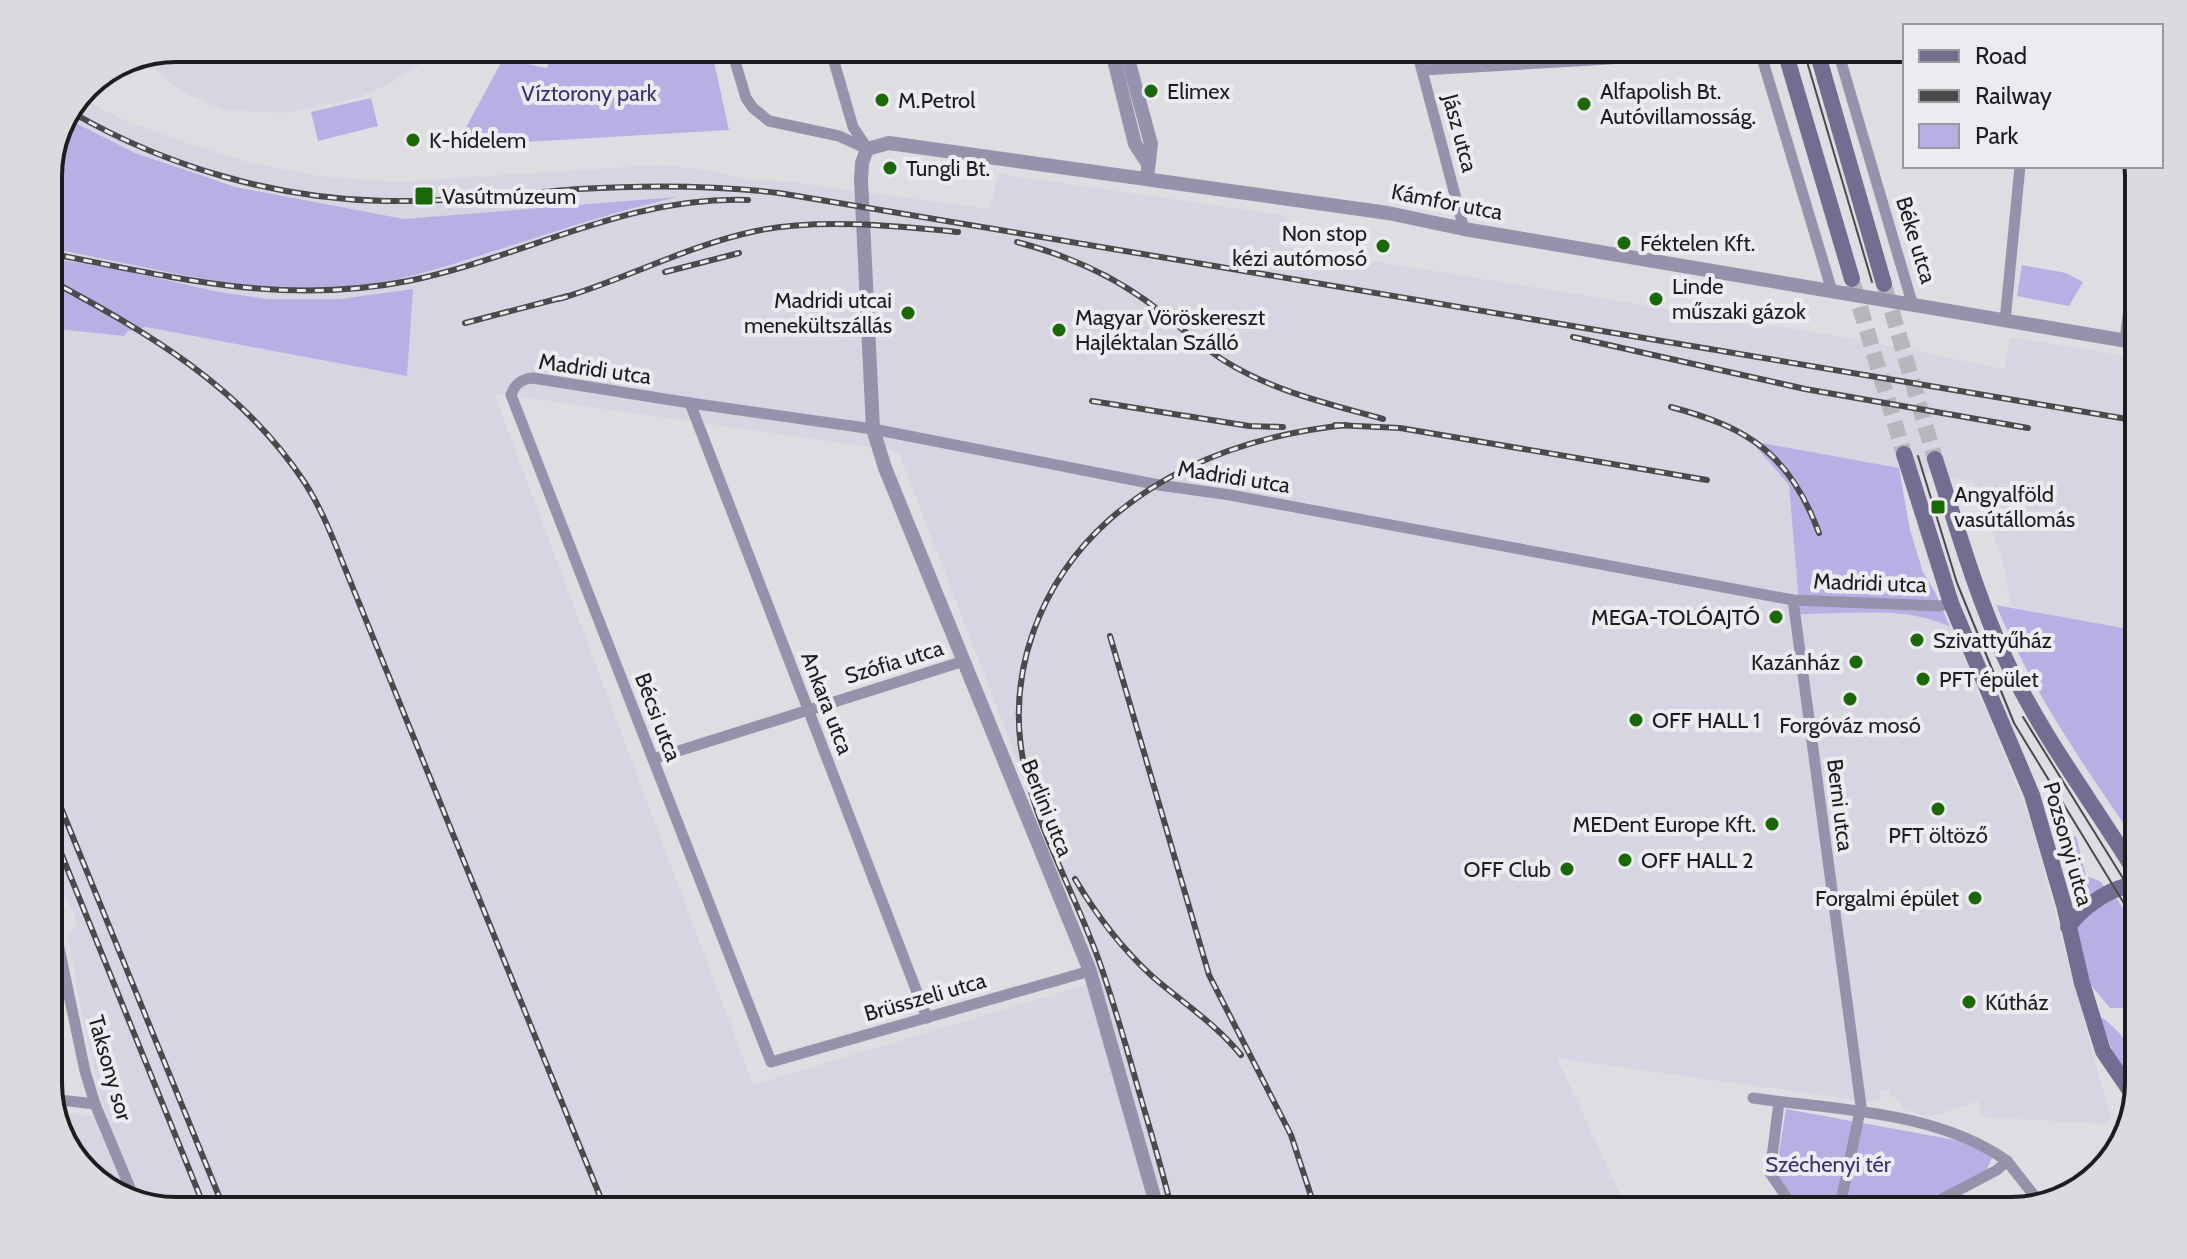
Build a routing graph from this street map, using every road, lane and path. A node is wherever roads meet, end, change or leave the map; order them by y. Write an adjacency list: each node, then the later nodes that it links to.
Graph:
1 (735, 62): 12 (street, Kámfor utca)
2 (834, 62): 12 (street)
3 (1114, 62): 14 (street)
4 (1129, 62): 14 (street)
5 (1420, 62): 11 (street, Jász utca)
6 (1551, 62): 11 (street)
7 (1763, 62): 18 (street)
8 (1788, 62): 16 (main road)
9 (1820, 62): 17 (main road, Béke utca)
10 (1841, 62): 19 (street, Béke utca)
11 (1423, 70): 15 (street, Jász utca)
12 (867, 149): 14 (street, Kámfor utca); 24 (street, Berlini utca)
13 (2020, 168): 20 (street)
14 (1148, 171): 15 (street, Kámfor utca)
15 (1464, 229): 18 (street, Kámfor utca)
16 (1852, 279)
17 (1884, 284)
18 (1832, 291): 19 (street, Kámfor utca)
19 (1913, 306): 20 (street, Kámfor utca)
20 (2005, 321): 21 (street, Kámfor utca)
21 (2125, 341)
22 (514, 388): 23 (street, Madridi utca); 31 (street, Bécsi utca)
23 (690, 403): 24 (street, Madridi utca); 30 (street, Ankara utca)
24 (873, 429): 27 (street, Madridi utca); 29 (street, Berlini utca)
25 (1904, 454): 28 (main road)
26 (1935, 459): 32 (main road, Pozsonyi utca)
27 (1793, 600): 28 (street, Madridi utca); 44 (street, Berni utca)
28 (1951, 603): 34 (main road, Pozsonyi utca)
29 (964, 661): 30 (street, Szófia utca); 35 (street, Berlini utca)
30 (808, 710): 31 (street, Szófia utca); 37 (street, Ankara utca)
31 (653, 759): 38 (street, Bécsi utca)
32 (2125, 856)
33 (2125, 886): 34 (main road)
34 (2068, 927): 39 (main road, Pozsonyi utca)
35 (1090, 971): 37 (street, Brüsszeli utca); 48 (street, Berlini utca)
36 (62, 978): 43 (street, Taksony sor)
37 (927, 1018): 38 (street, Brüsszeli utca)
38 (771, 1062)
39 (2125, 1083)
40 (1753, 1098): 42 (street)
41 (63, 1100): 43 (street)
42 (1779, 1102): 44 (street); 49 (street)
43 (95, 1104): 46 (street, Taksony sor)
44 (1861, 1111): 45 (street); 50 (street)
45 (2007, 1161): 47 (street); 51 (street)
46 (130, 1187)
47 (2033, 1195)
48 (1154, 1197)
49 (1786, 1197)
50 (1842, 1197)
51 (1946, 1197)

